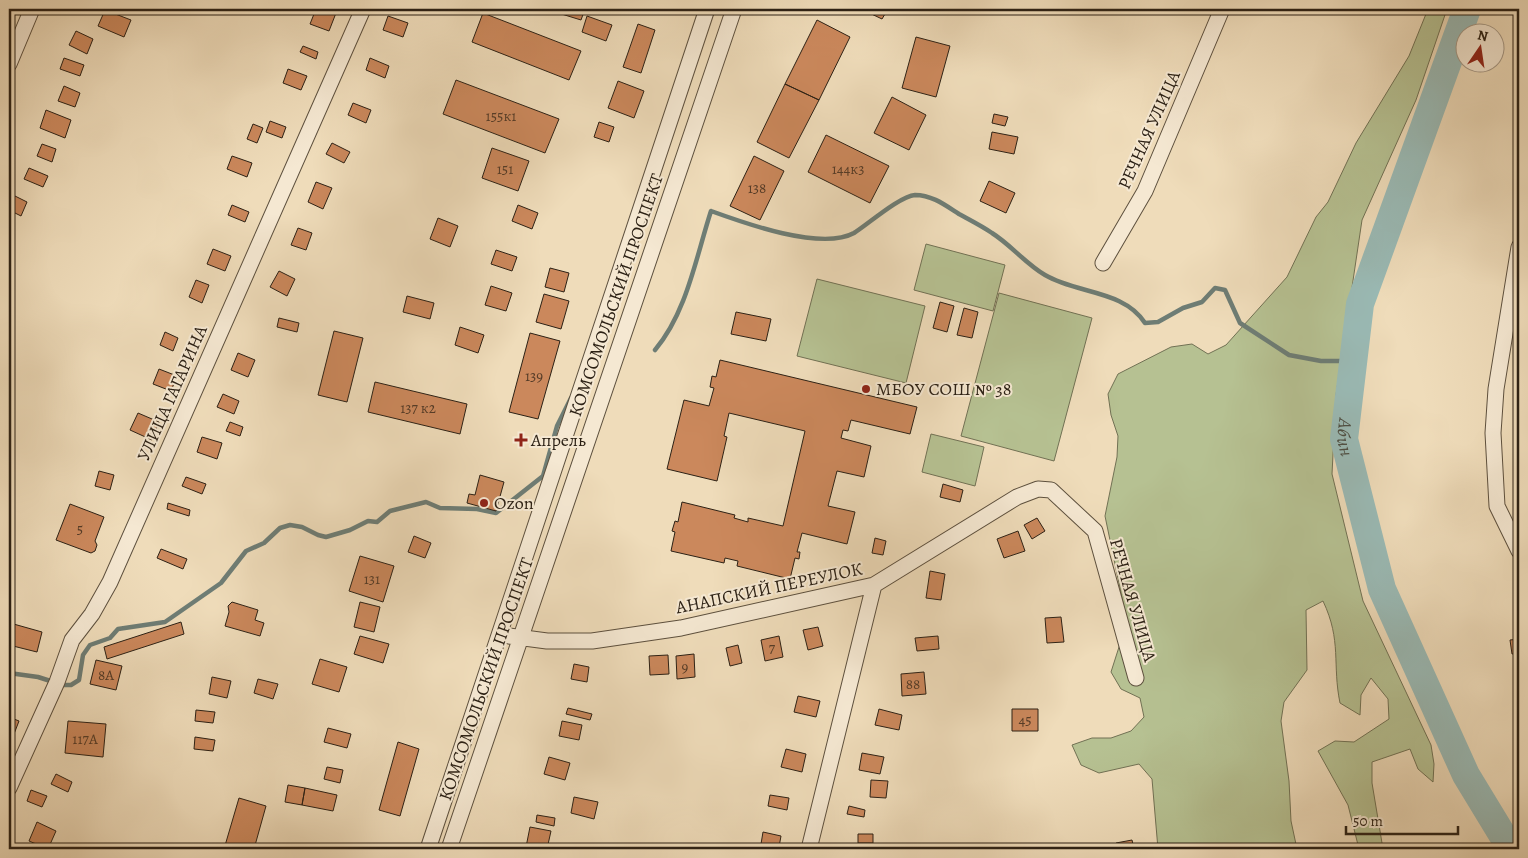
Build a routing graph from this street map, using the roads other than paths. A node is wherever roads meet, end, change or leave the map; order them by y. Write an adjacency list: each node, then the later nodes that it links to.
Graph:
1 (32, 9): 6 (street)
2 (363, 9): 16 (street, УЛИЦА ГАГАРИНА)
3 (707, 9): 13 (street, КОМСОМОЛЬСКИЙ ПРОСПЕКТ)
4 (734, 9): 14 (street, КОМСОМОЛЬСКИЙ ПРОСПЕКТ)
5 (1222, 9): 8 (street, РЕЧНАЯ УЛИЦА)
6 (9, 64)
7 (1519, 247): 10 (street)
8 (1103, 263)
9 (1051, 490): 12 (street, АНАПСКИЙ ПЕРЕУЛОК); 15 (street, РЕЧНАЯ УЛИЦА)
10 (1514, 528): 11 (street)
11 (1519, 551)
12 (874, 585): 14 (street, АНАПСКИЙ ПЕРЕУЛОК); 19 (street)
13 (501, 634): 14 (street, АНАПСКИЙ ПЕРЕУЛОК); 17 (street, КОМСОМОЛЬСКИЙ ПРОСПЕКТ)
14 (519, 639): 18 (street, КОМСОМОЛЬСКИЙ ПРОСПЕКТ)
15 (1136, 678)
16 (9, 788)
17 (428, 849)
18 (449, 849)
19 (809, 849)

